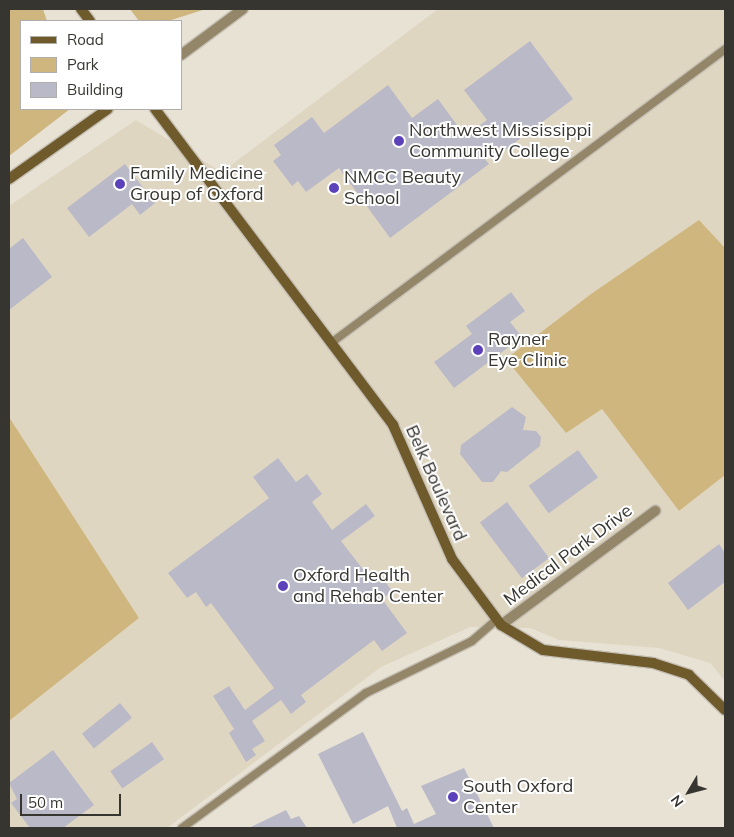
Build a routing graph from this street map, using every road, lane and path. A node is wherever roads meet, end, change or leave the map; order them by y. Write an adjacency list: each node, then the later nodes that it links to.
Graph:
1 (81, 9): 3 (street)
2 (243, 9): 5 (street)
3 (89, 20)
4 (725, 49): 9 (lane)
5 (182, 54)
6 (107, 110): 8 (street)
7 (156, 110): 9 (street, Belk Boulevard)
8 (9, 179)
9 (331, 343): 11 (street, Belk Boulevard)
10 (655, 511): 11 (street, Medical Park Drive)
11 (498, 623): 12 (street, Belk Boulevard); 13 (lane)
12 (725, 710)
13 (182, 828)

